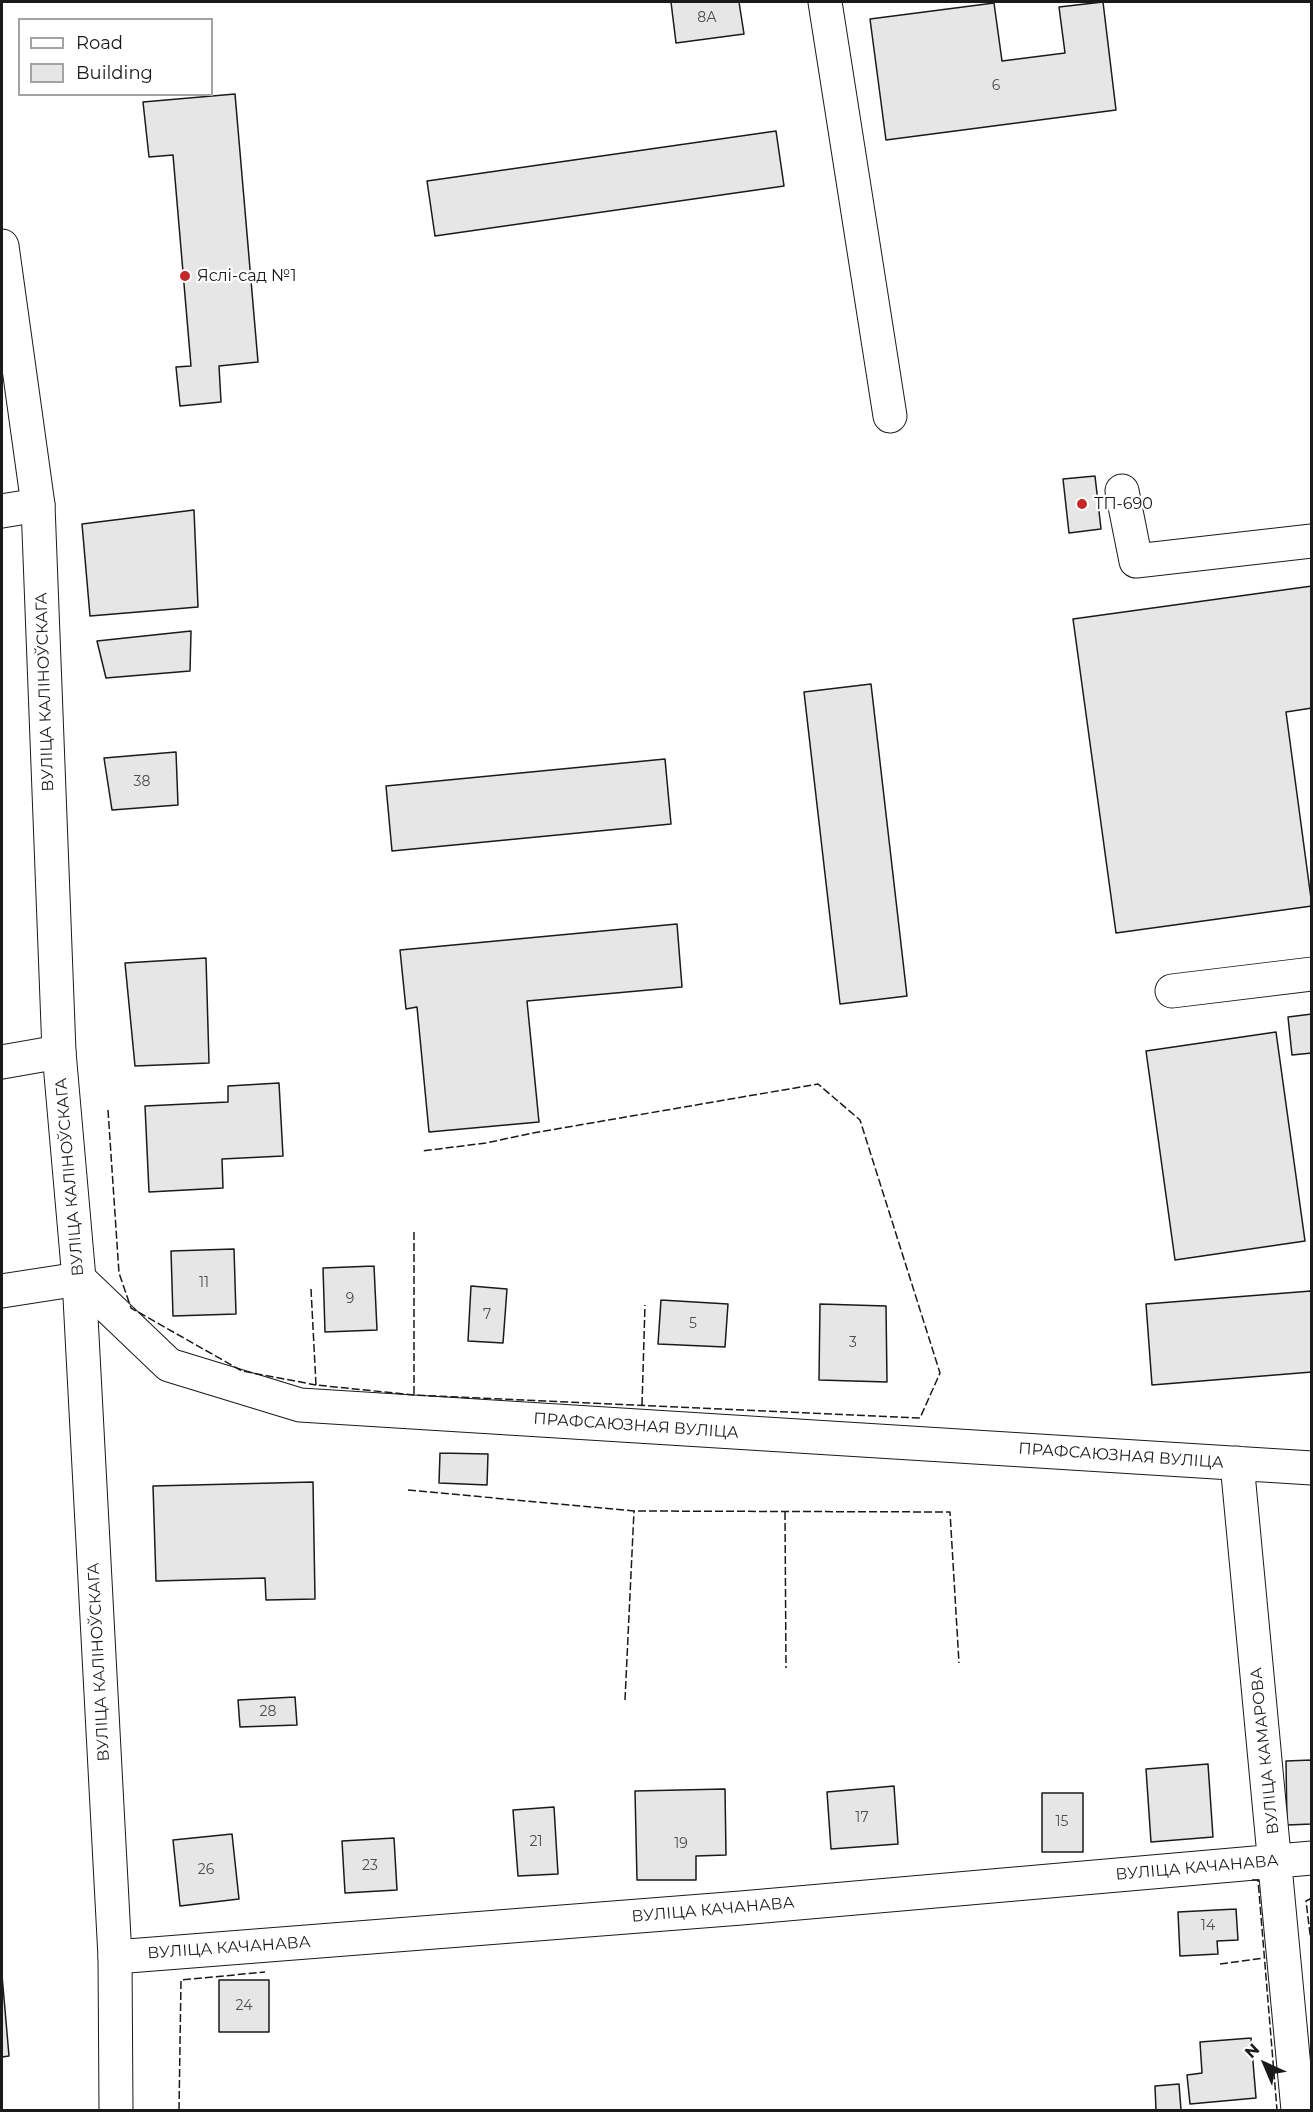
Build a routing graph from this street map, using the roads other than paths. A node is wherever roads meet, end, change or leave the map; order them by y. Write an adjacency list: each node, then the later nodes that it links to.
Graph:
1 (825, 2): 3 (street)
2 (2, 246): 5 (street, ВУЛІЦА КАЛІНОЎСКАГА)
3 (890, 416)
4 (1122, 491): 7 (street)
5 (38, 505): 6 (street); 10 (street, ВУЛІЦА КАЛІНОЎСКАГА)
6 (2, 511)
7 (1311, 541)
8 (1311, 974): 9 (street)
9 (1172, 991)
10 (59, 1052): 11 (street); 12 (street, ВУЛІЦА КАЛІНОЎСКАГА)
11 (2, 1062)
12 (79, 1279): 13 (street); 14 (street, ПРАФСАЮЗНАЯ ВУЛІЦА); 18 (street, ВУЛІЦА КАЛІНОЎСКАГА)
13 (2, 1291)
14 (1237, 1463): 15 (street, ПРАФСАЮЗНАЯ ВУЛІЦА); 17 (street, ВУЛІЦА КАМАРОВА)
15 (1311, 1468)
16 (1311, 1858): 17 (street, ВУЛІЦА КАЧАНАВА)
17 (1275, 1862): 18 (street, ВУЛІЦА КАЧАНАВА); 20 (street, ВУЛІЦА КАМАРОВА)
18 (115, 1957): 19 (street, ВУЛІЦА КАЛІНОЎСКАГА)
19 (116, 2110)
20 (1298, 2110)

